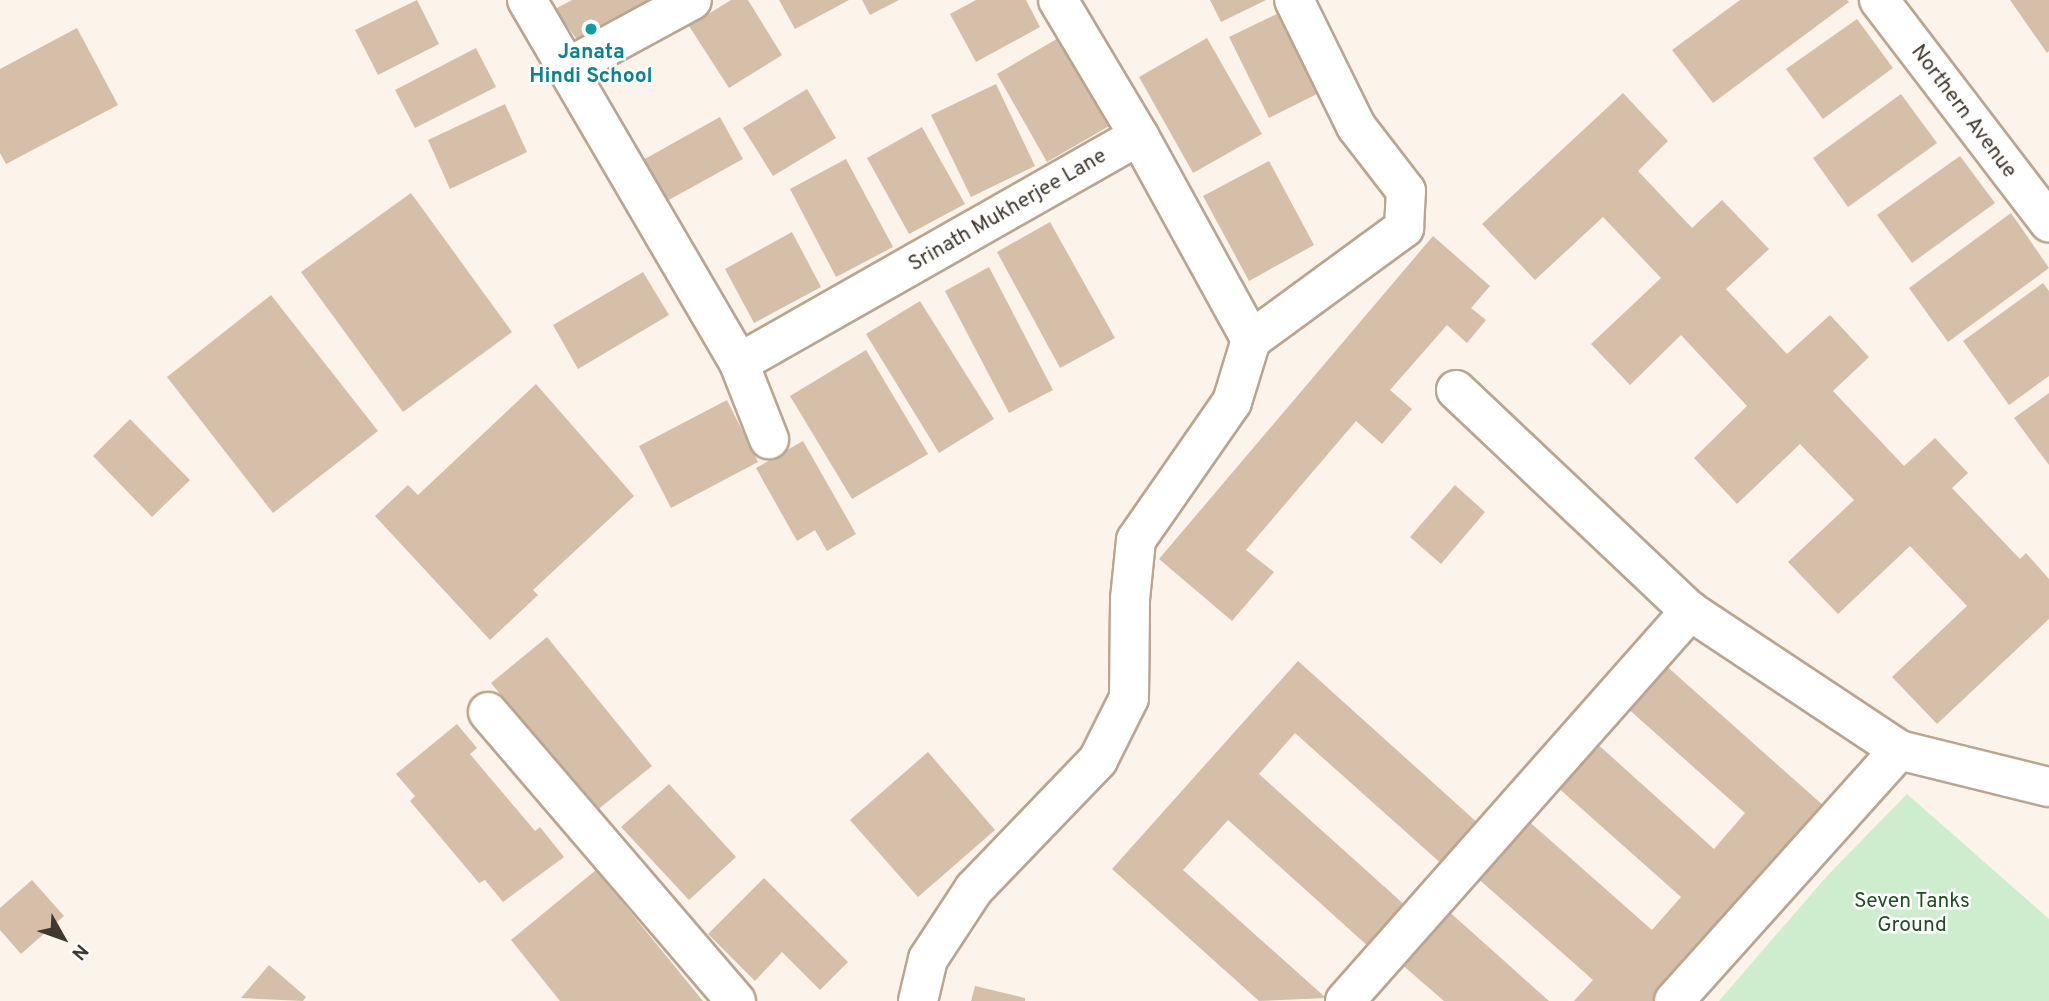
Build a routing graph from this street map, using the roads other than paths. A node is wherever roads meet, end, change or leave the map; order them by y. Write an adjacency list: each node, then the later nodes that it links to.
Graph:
1 (527, 0): 6 (street)
2 (692, 0): 6 (street)
3 (1058, 0): 7 (street)
4 (1294, 0): 9 (street)
5 (1879, 0): 8 (street, Northern Avenue)
6 (567, 68): 10 (street)
7 (1139, 136): 9 (street); 10 (street, Srinath Mukherjee Lane)
8 (2049, 222)
9 (1251, 340): 18 (street)
10 (739, 363): 12 (street)
11 (1456, 390): 13 (street)
12 (769, 439)
13 (1690, 611): 15 (street); 19 (street)
14 (488, 712): 17 (street)
15 (1899, 750): 16 (street); 20 (street)
16 (2049, 787)
17 (736, 1001)
18 (918, 1001)
19 (1345, 1001)
20 (1674, 1001)

